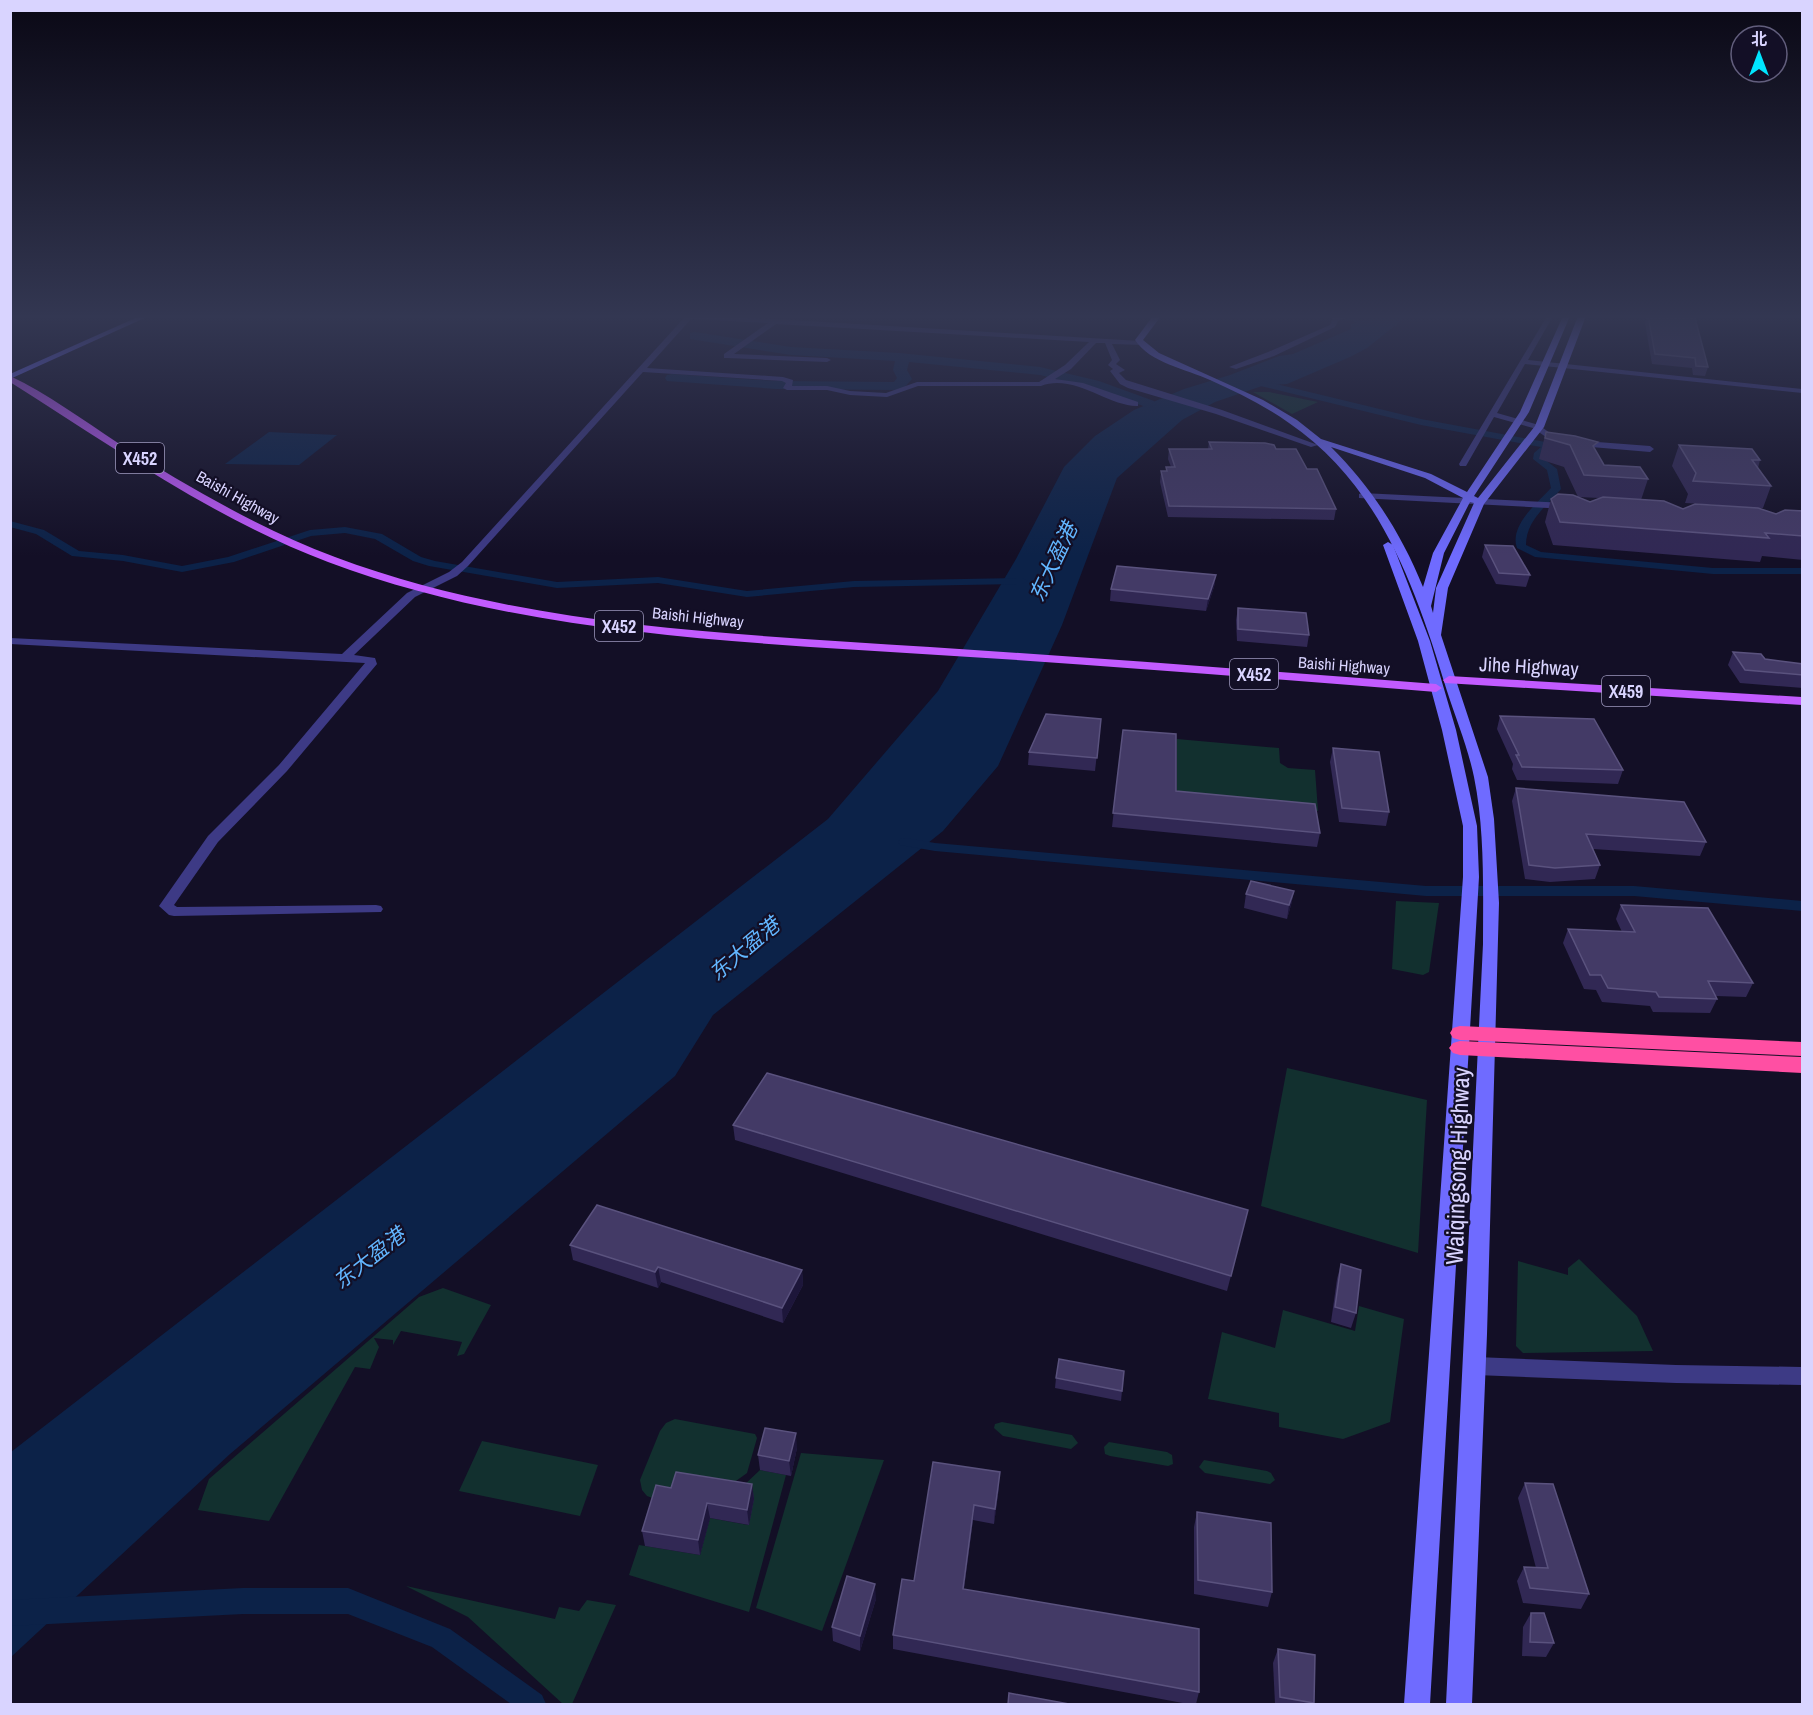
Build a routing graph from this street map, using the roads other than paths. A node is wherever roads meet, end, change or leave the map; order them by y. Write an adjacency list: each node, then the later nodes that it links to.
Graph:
1 (45, 396): 20 (main road, Baishi Highway / X452)
2 (617, 396): 20 (street)
3 (1112, 396): 9 (street)
4 (1162, 396): 13 (street)
5 (1245, 396): 13 (main road, Waiqingsong Highway)
6 (1503, 396): 10 (street)
7 (1531, 396): 11 (main road, Waiqingsong Highway)
8 (1551, 396): 12 (main road, Waiqingsong Highway)
9 (1135, 404)
10 (1492, 414): 11 (street); 15 (street)
11 (1519, 423): 12 (street); 17 (main road, Waiqingsong Highway)
12 (1539, 427): 14 (street); 18 (main road, Waiqingsong Highway)
13 (1314, 441): 16 (main road, Waiqingsong Highway); 17 (main road)
14 (1650, 449)
15 (1463, 464)
16 (1367, 496): 17 (street); 21 (main road, Waiqingsong Highway); 23 (main road, Waiqingsong Highway)
17 (1466, 499): 18 (main road); 21 (main road, Waiqingsong Highway)
18 (1479, 502): 19 (street); 22 (main road, Waiqingsong Highway)
19 (1583, 507)
20 (430, 586): 25 (street); 26 (main road, Baishi Highway / X452)
21 (1426, 608): 22 (main road, Waiqingsong Highway); 23 (main road, Waiqingsong Highway)
22 (1436, 636): 27 (main road, Waiqingsong Highway)
23 (1423, 638): 26 (main road, Waiqingsong Highway)
24 (10, 641): 25 (street)
25 (345, 657): 30 (street)
26 (1435, 684): 27 (main road, Jihe Highway / X459); 31 (main road, Waiqingsong Highway)
27 (1451, 685): 28 (main road, Jihe Highway / X459); 29 (main road, Jihe Highway / X459); 32 (main road, Waiqingsong Highway)
28 (1803, 701)
29 (1803, 710)
30 (376, 909)
31 (1460, 1041): 32 (highway); 37 (main road, Waiqingsong Highway)
32 (1486, 1042): 33 (highway); 34 (highway); 35 (main road, Waiqingsong Highway)
33 (1803, 1049)
34 (1803, 1065)
35 (1476, 1366): 36 (street); 38 (main road, Waiqingsong Highway)
36 (1803, 1376)
37 (1417, 1704)
38 (1459, 1704)

